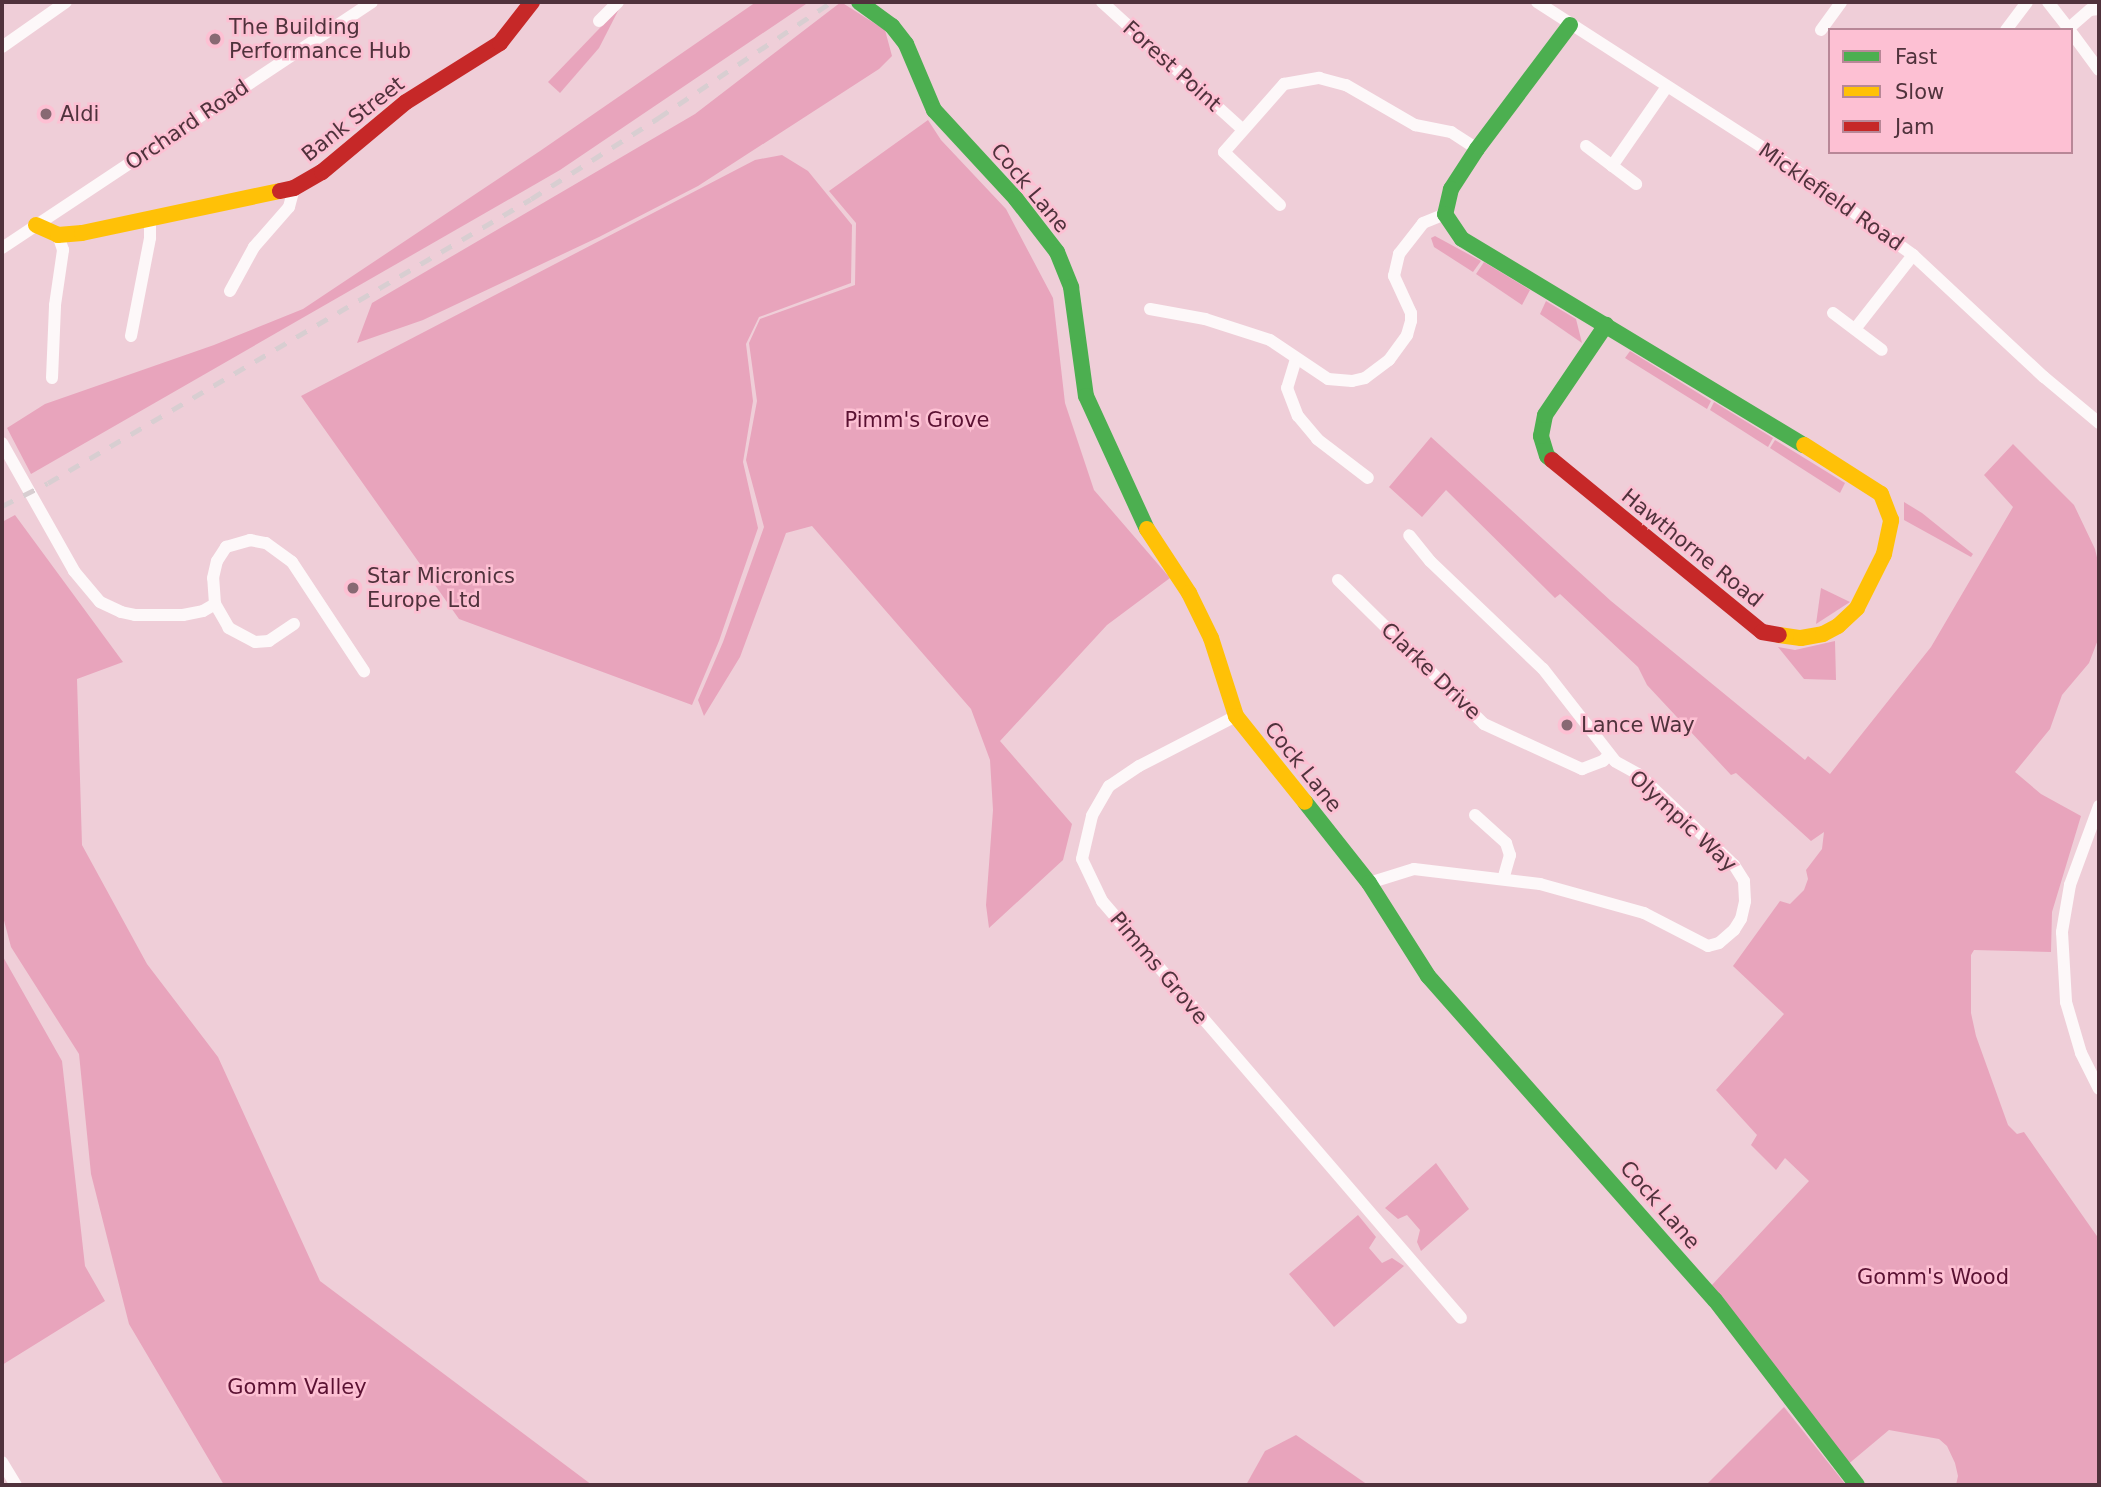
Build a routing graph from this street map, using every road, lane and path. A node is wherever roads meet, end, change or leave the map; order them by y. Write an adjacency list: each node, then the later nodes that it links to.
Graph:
1 (66, 2): 19 (street)
2 (372, 2): 31 (street, Orchard Road)
3 (532, 2): 27 (street, Bank Street)
4 (618, 2): 12 (street)
5 (859, 2): 52 (street, Cock Lane)
6 (1102, 2): 22 (street, Forest Point)
7 (1537, 2): 13 (street, Micklefield Road)
8 (1841, 2): 17 (street)
9 (2027, 2): 14 (street)
10 (2048, 2): 15 (street)
11 (2099, 9): 16 (street)
12 (599, 21)
13 (1570, 25): 21 (street, Micklefield Road); 24 (street)
14 (2008, 28)
15 (2068, 28)
16 (2072, 28)
17 (1821, 30)
18 (2073, 34): 20 (street)
19 (2, 47)
20 (2099, 70)
21 (1666, 88): 25 (street); 34 (street, Micklefield Road)
22 (1243, 130): 24 (street); 28 (street)
23 (1586, 145): 25 (street)
24 (1477, 149): 29 (street)
25 (1612, 166): 26 (street)
26 (1636, 184)
27 (294, 188): 30 (street, Bank Street); 35 (street, Bank Street)
28 (1280, 205)
29 (1446, 214): 38 (street, Hawthorne Road); 42 (street)
30 (150, 217): 32 (street, Bank Street); 40 (street)
31 (36, 225): 32 (street); 33 (street, Orchard Road)
32 (58, 235): 43 (street)
33 (2, 248)
34 (1913, 255): 39 (street); 44 (street, Micklefield Road)
35 (230, 291)
36 (1150, 309): 42 (street)
37 (1833, 313): 39 (street)
38 (1606, 325): 38 (street, Hawthorne Road)
39 (1855, 329): 41 (street)
40 (131, 336)
41 (1882, 350)
42 (1296, 359): 46 (street)
43 (52, 378)
44 (2099, 423)
45 (2, 443): 49 (street)
46 (1368, 478)
47 (1409, 535): 53 (street, Olympic Way)
48 (1338, 580): 53 (street, Clarke Drive)
49 (215, 604): 50 (street); 51 (street)
50 (294, 624)
51 (364, 671)
52 (1236, 716): 57 (street, Cock Lane); 59 (street, Pimms Grove)
53 (1609, 755): 56 (street, Olympic Way)
54 (2099, 806): 58 (street)
55 (1475, 815): 56 (street)
56 (1503, 878): 57 (street, Olympic Way)
57 (1369, 883): 62 (street, Cock Lane)
58 (2099, 1089)
59 (1461, 1318)
60 (2, 1462): 61 (street)
61 (16, 1485)
62 (1857, 1485)

